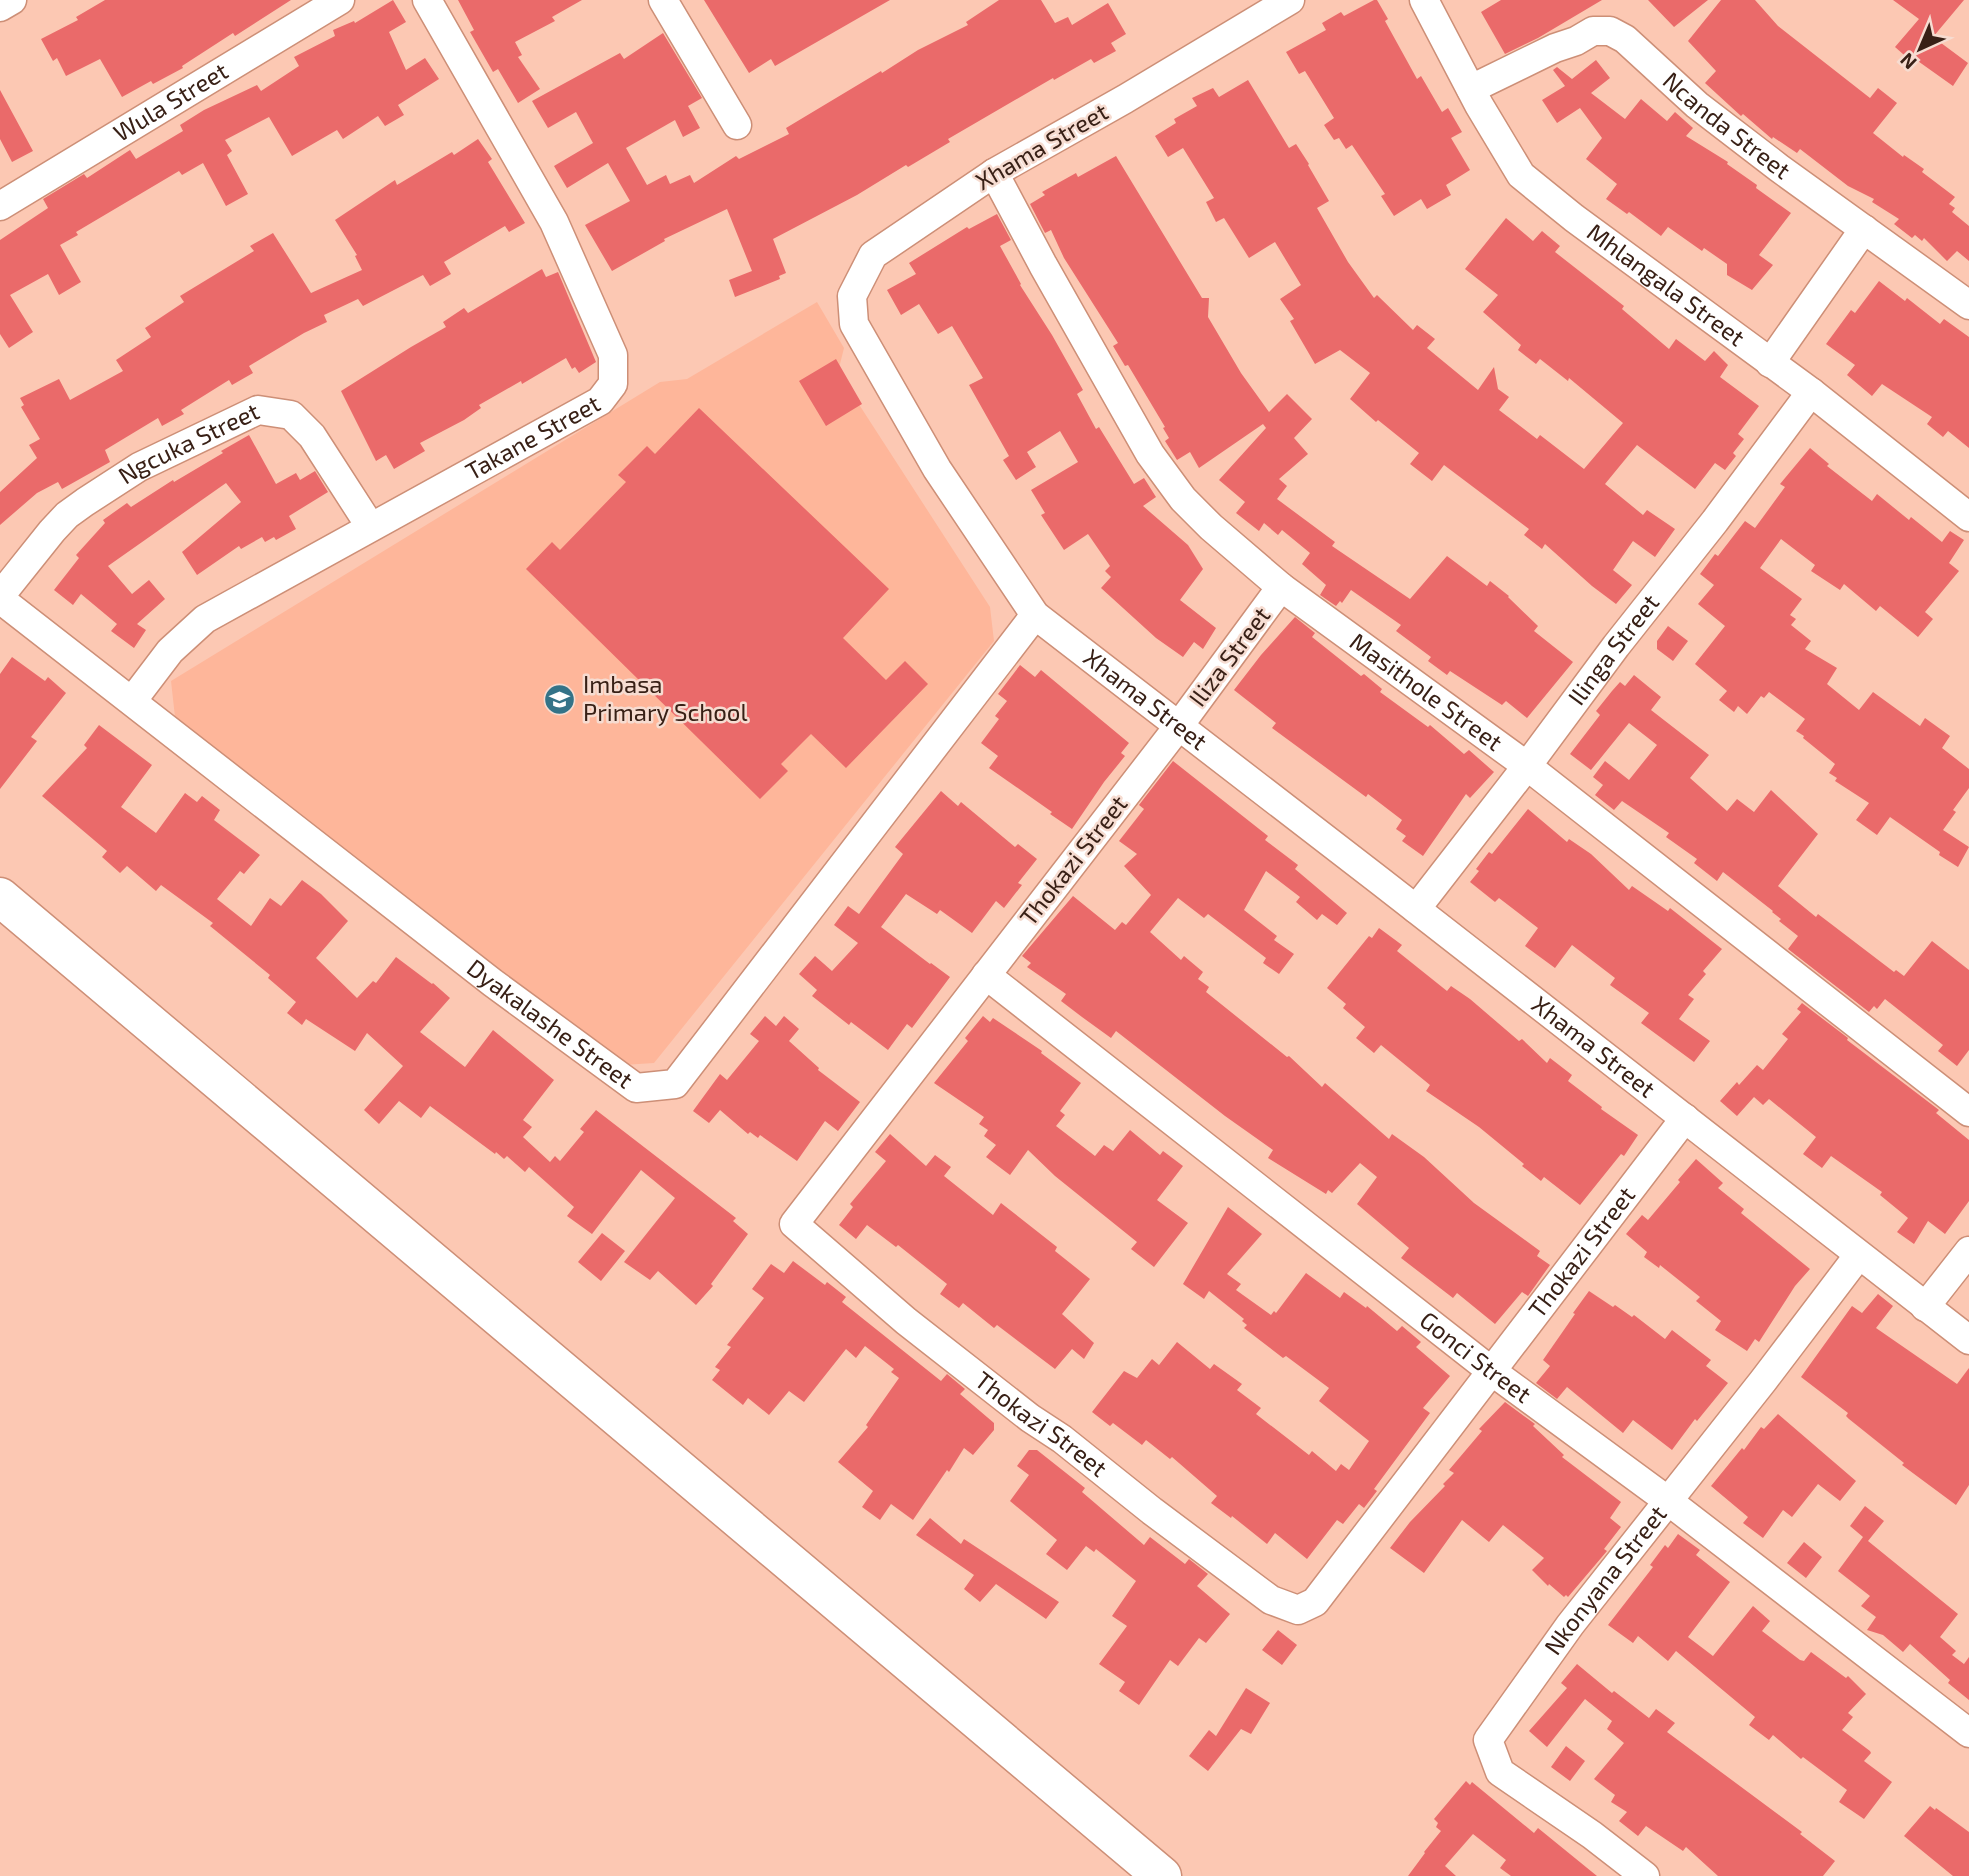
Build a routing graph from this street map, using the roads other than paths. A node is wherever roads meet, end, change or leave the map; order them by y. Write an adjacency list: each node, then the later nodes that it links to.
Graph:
1 (12, 0): 7 (street)
2 (340, 0): 11 (street, Wula Street)
3 (427, 0): 17 (street, Takane Street)
4 (663, 0): 9 (street)
5 (1290, 0): 10 (street, Xhama Street)
6 (1424, 0): 8 (street, Mhlangala Street)
7 (0, 7)
8 (1471, 89): 12 (street, Ncanda Street); 14 (street, Mhlangala Street)
9 (737, 125)
10 (994, 173): 18 (street, Masithole Street); 20 (street, Xhama Street)
11 (0, 206)
12 (1864, 229): 13 (street, Ncanda Street); 14 (street)
13 (1969, 304)
14 (1770, 363): 15 (street, Mhlangala Street)
15 (1811, 392): 16 (street, Mhlangala Street); 23 (street, Ilinga Street)
16 (1969, 517)
17 (370, 526): 19 (street, Ngcuka Street); 21 (street, Takane Street)
18 (1282, 587): 22 (street, Iliza Street); 23 (street, Masithole Street)
19 (0, 598): 21 (street, Dyakalashe Street)
20 (1035, 615): 21 (street, Dyakalashe Street); 22 (street, Xhama Street)
21 (132, 701)
22 (1178, 727): 25 (street, Xhama Street); 26 (street, Thokazi Street)
23 (1527, 766): 25 (street, Ilinga Street); 27 (street, Masithole Street)
24 (0, 897): 36 (main road)
25 (1416, 909): 28 (street, Xhama Street)
26 (986, 975): 33 (street, Gonci Street); 33 (street, Thokazi Street)
27 (1969, 1112)
28 (1685, 1118): 30 (street, Xhama Street); 33 (street, Thokazi Street)
29 (1969, 1251): 31 (street)
30 (1858, 1256): 31 (street, Xhama Street); 34 (street, Nkonyana Street)
31 (1925, 1307): 32 (street, Xhama Street)
32 (1969, 1340)
33 (1490, 1370): 34 (street, Gonci Street)
34 (1667, 1500): 35 (street, Gonci Street); 37 (street, Nkonyana Street)
35 (1969, 1734)
36 (1162, 1876)
37 (1645, 1876)

